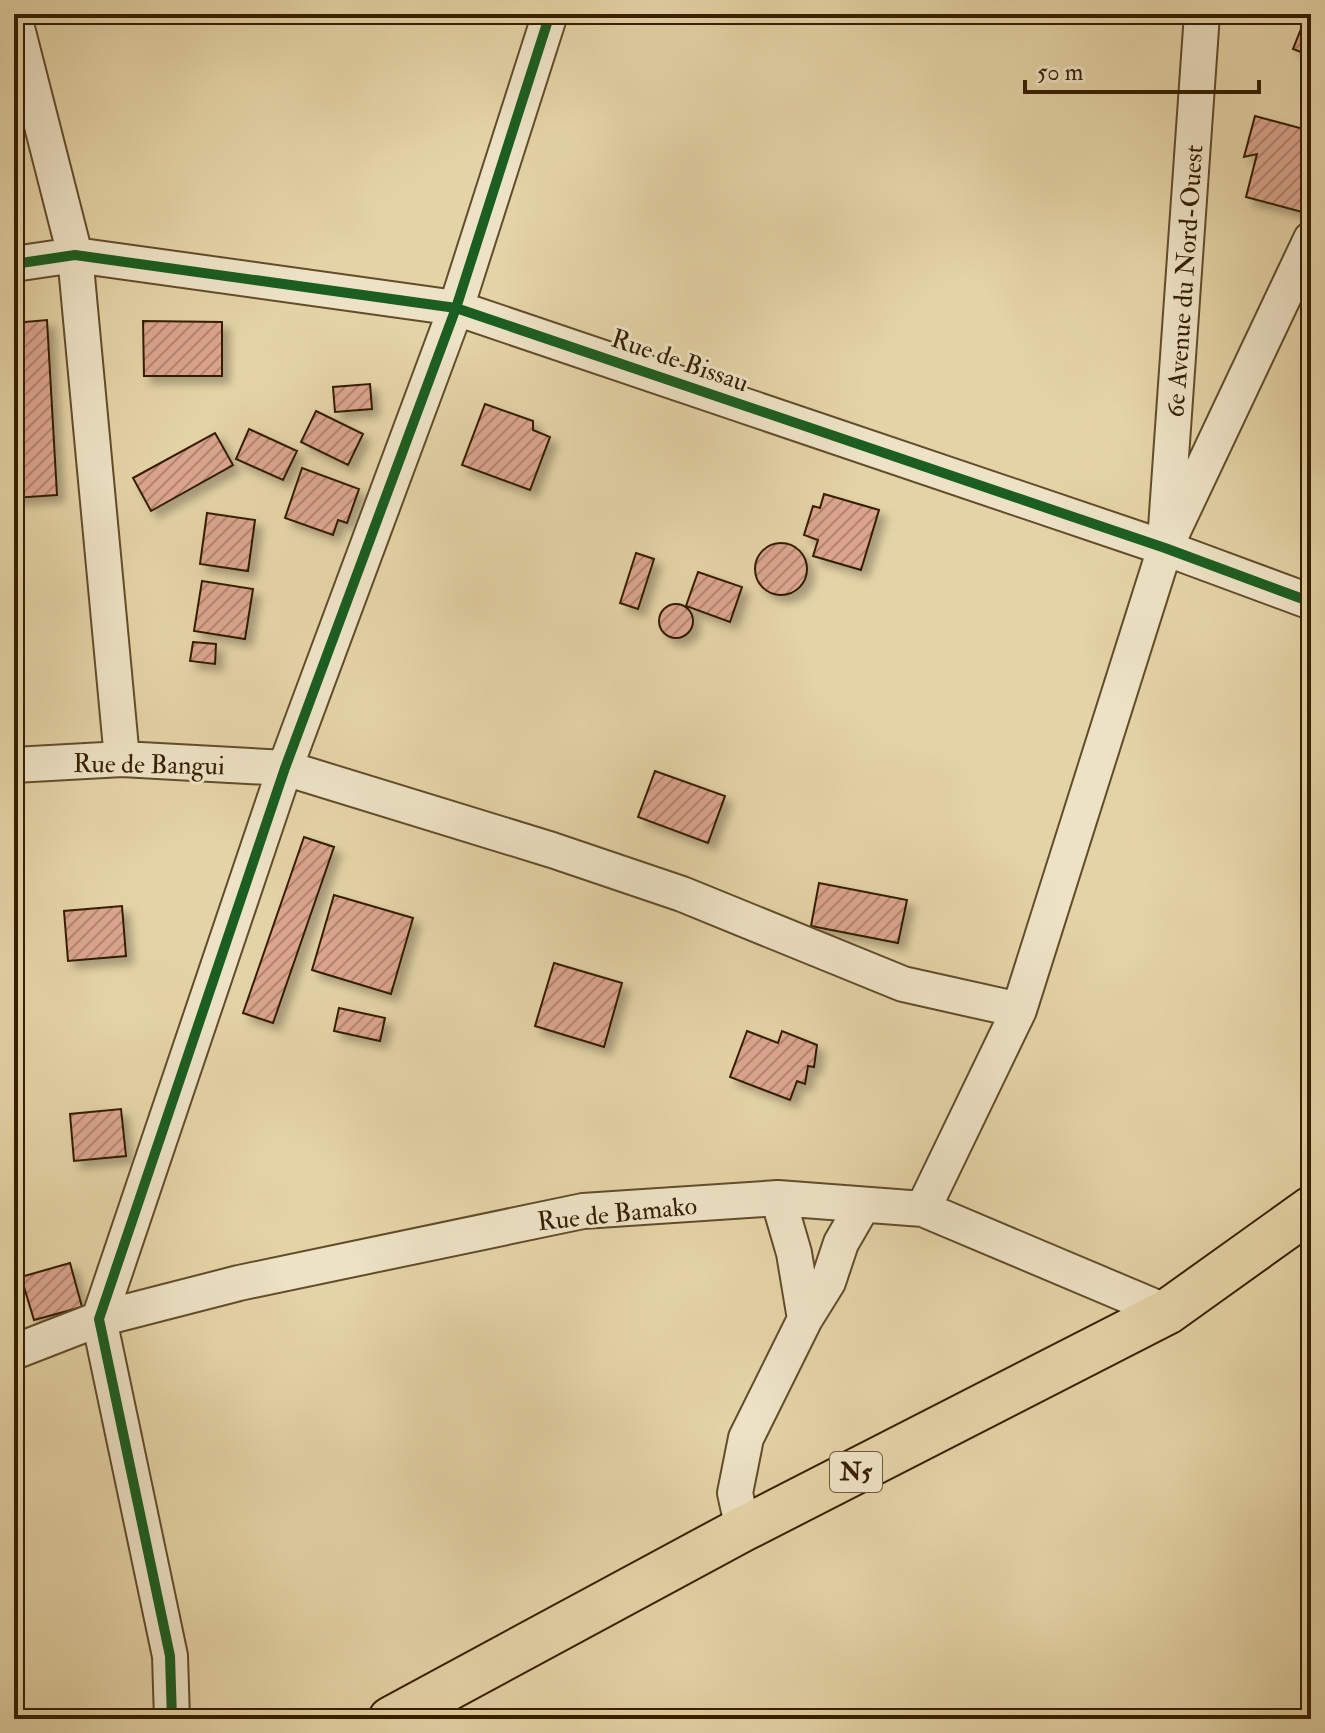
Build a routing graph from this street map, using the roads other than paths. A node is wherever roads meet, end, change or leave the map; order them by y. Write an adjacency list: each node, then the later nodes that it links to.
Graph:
1 (550, 14): 7 (street)
2 (1202, 14): 8 (street, 6e Avenue du Nord-Ouest)
3 (14, 16): 5 (street)
4 (1311, 239): 8 (street)
5 (75, 255): 6 (street, Rue de Bissau); 7 (street, Rue de Bissau); 10 (street)
6 (14, 264)
7 (456, 308): 8 (street, Rue de Bissau); 12 (street)
8 (1165, 548): 9 (street, Rue de Bissau); 13 (street)
9 (1311, 602)
10 (122, 759): 11 (street, Rue de Bangui); 12 (street, Rue de Bangui)
11 (14, 765)
12 (285, 768): 13 (street, Rue de Bangui); 19 (street)
13 (1019, 1010): 16 (street)
14 (778, 1198): 15 (street, Rue de Bamako); 19 (street, Rue de Bamako); 20 (street)
15 (863, 1205): 16 (street, Rue de Bamako); 20 (street)
16 (923, 1209): 18 (street, Rue de Bamako)
17 (1311, 1209): 18 (highway, N5)
18 (1167, 1312): 22 (highway, N5)
19 (99, 1319): 21 (street, Rue de Bamako); 23 (street)
20 (805, 1319): 22 (street)
21 (14, 1352)
22 (743, 1529): 24 (highway, N5)
23 (172, 1719)
24 (391, 1719)

